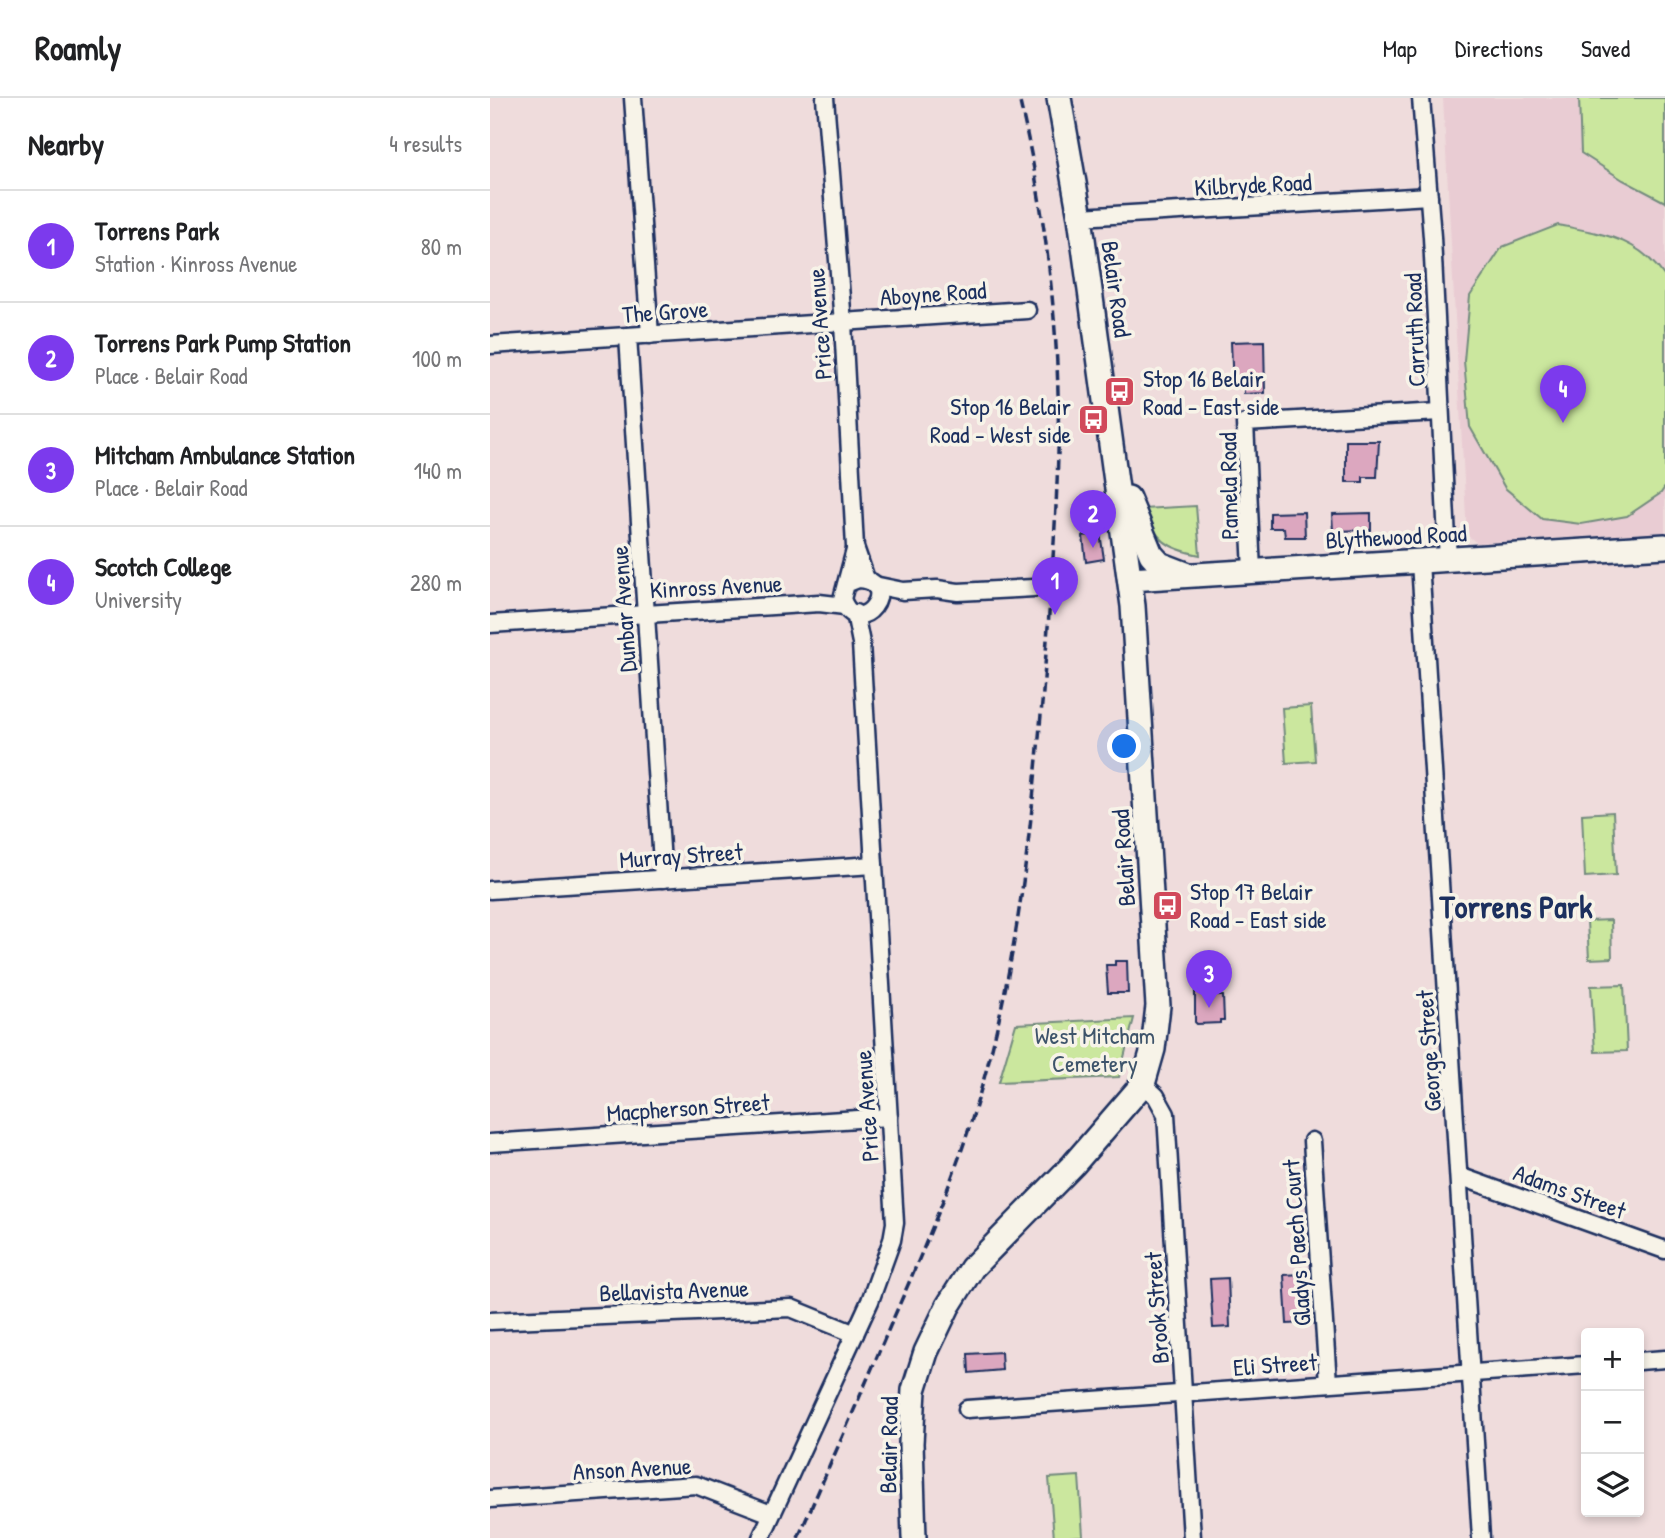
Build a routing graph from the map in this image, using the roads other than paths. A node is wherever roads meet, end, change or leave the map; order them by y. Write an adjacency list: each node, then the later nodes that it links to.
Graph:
1 (633, 98): 9 (street)
2 (825, 98): 8 (street, Price Avenue)
3 (1059, 98): 6 (main road, Belair Road)
4 (1422, 98): 5 (street, Carruth Road)
5 (1429, 196): 6 (street, Kilbryde Road); 12 (street, Carruth Road)
6 (1080, 218): 13 (main road, Belair Road)
7 (1027, 310): 8 (street, Aboyne Road)
8 (843, 323): 9 (street, The Grove); 15 (street, Price Avenue)
9 (650, 335): 10 (street, The Grove)
10 (628, 336): 11 (street, The Grove); 25 (street, Dunbar Avenue)
11 (490, 345)
12 (1440, 412): 16 (street, Carruth Road); 18 (street, Pamela Road)
13 (1116, 470): 19 (main road); 20 (main road, Belair Road)
14 (1665, 546): 16 (main road, Blythewood Road)
15 (855, 547): 21 (street, Price Avenue); 24 (street, Price Avenue)
16 (1448, 560): 17 (main road, Blythewood Road)
17 (1420, 562): 18 (main road, Blythewood Road); 34 (street, George Street)
18 (1252, 571): 19 (main road, Blythewood Road)
19 (1198, 576): 20 (main road, Blythewood Road)
20 (1130, 579): 30 (main road, Belair Road)
21 (870, 582): 23 (street); 24 (street); 24 (street, Price Avenue)
22 (1034, 588): 23 (street)
23 (903, 591): 24 (street)
24 (856, 602): 25 (street, Kinross Avenue); 27 (street, Price Avenue)
25 (646, 613): 26 (street, Kinross Avenue); 28 (street, Dunbar Avenue)
26 (490, 624)
27 (874, 865): 28 (street, Murray Street); 31 (street, Price Avenue)
28 (663, 879): 29 (street, Murray Street)
29 (490, 890)
30 (1143, 1084): 43 (street, Brook Street); 48 (main road, Belair Road)
31 (888, 1117): 33 (street, Macpherson Street); 37 (street, Price Avenue)
32 (1312, 1141): 42 (street, Gladys Paech Court)
33 (490, 1143)
34 (1459, 1176): 35 (street, Adams Street); 41 (street, George Street)
35 (1665, 1250)
36 (490, 1321): 37 (street, Bellavista Avenue)
37 (855, 1334): 46 (street, Price Avenue)
38 (1665, 1359): 39 (street)
39 (1644, 1361)
40 (1581, 1365): 41 (street, Eli Street)
41 (1471, 1373): 42 (street, Eli Street); 50 (street, George Street)
42 (1328, 1383): 43 (street, Eli Street)
43 (1185, 1394): 44 (street, Eli Street); 49 (street, Brook Street)
44 (967, 1409)
45 (490, 1499): 46 (street, Anson Avenue)
46 (771, 1514): 47 (street, Price Avenue)
47 (761, 1538)
48 (914, 1538)
49 (1192, 1538)
50 (1481, 1538)

